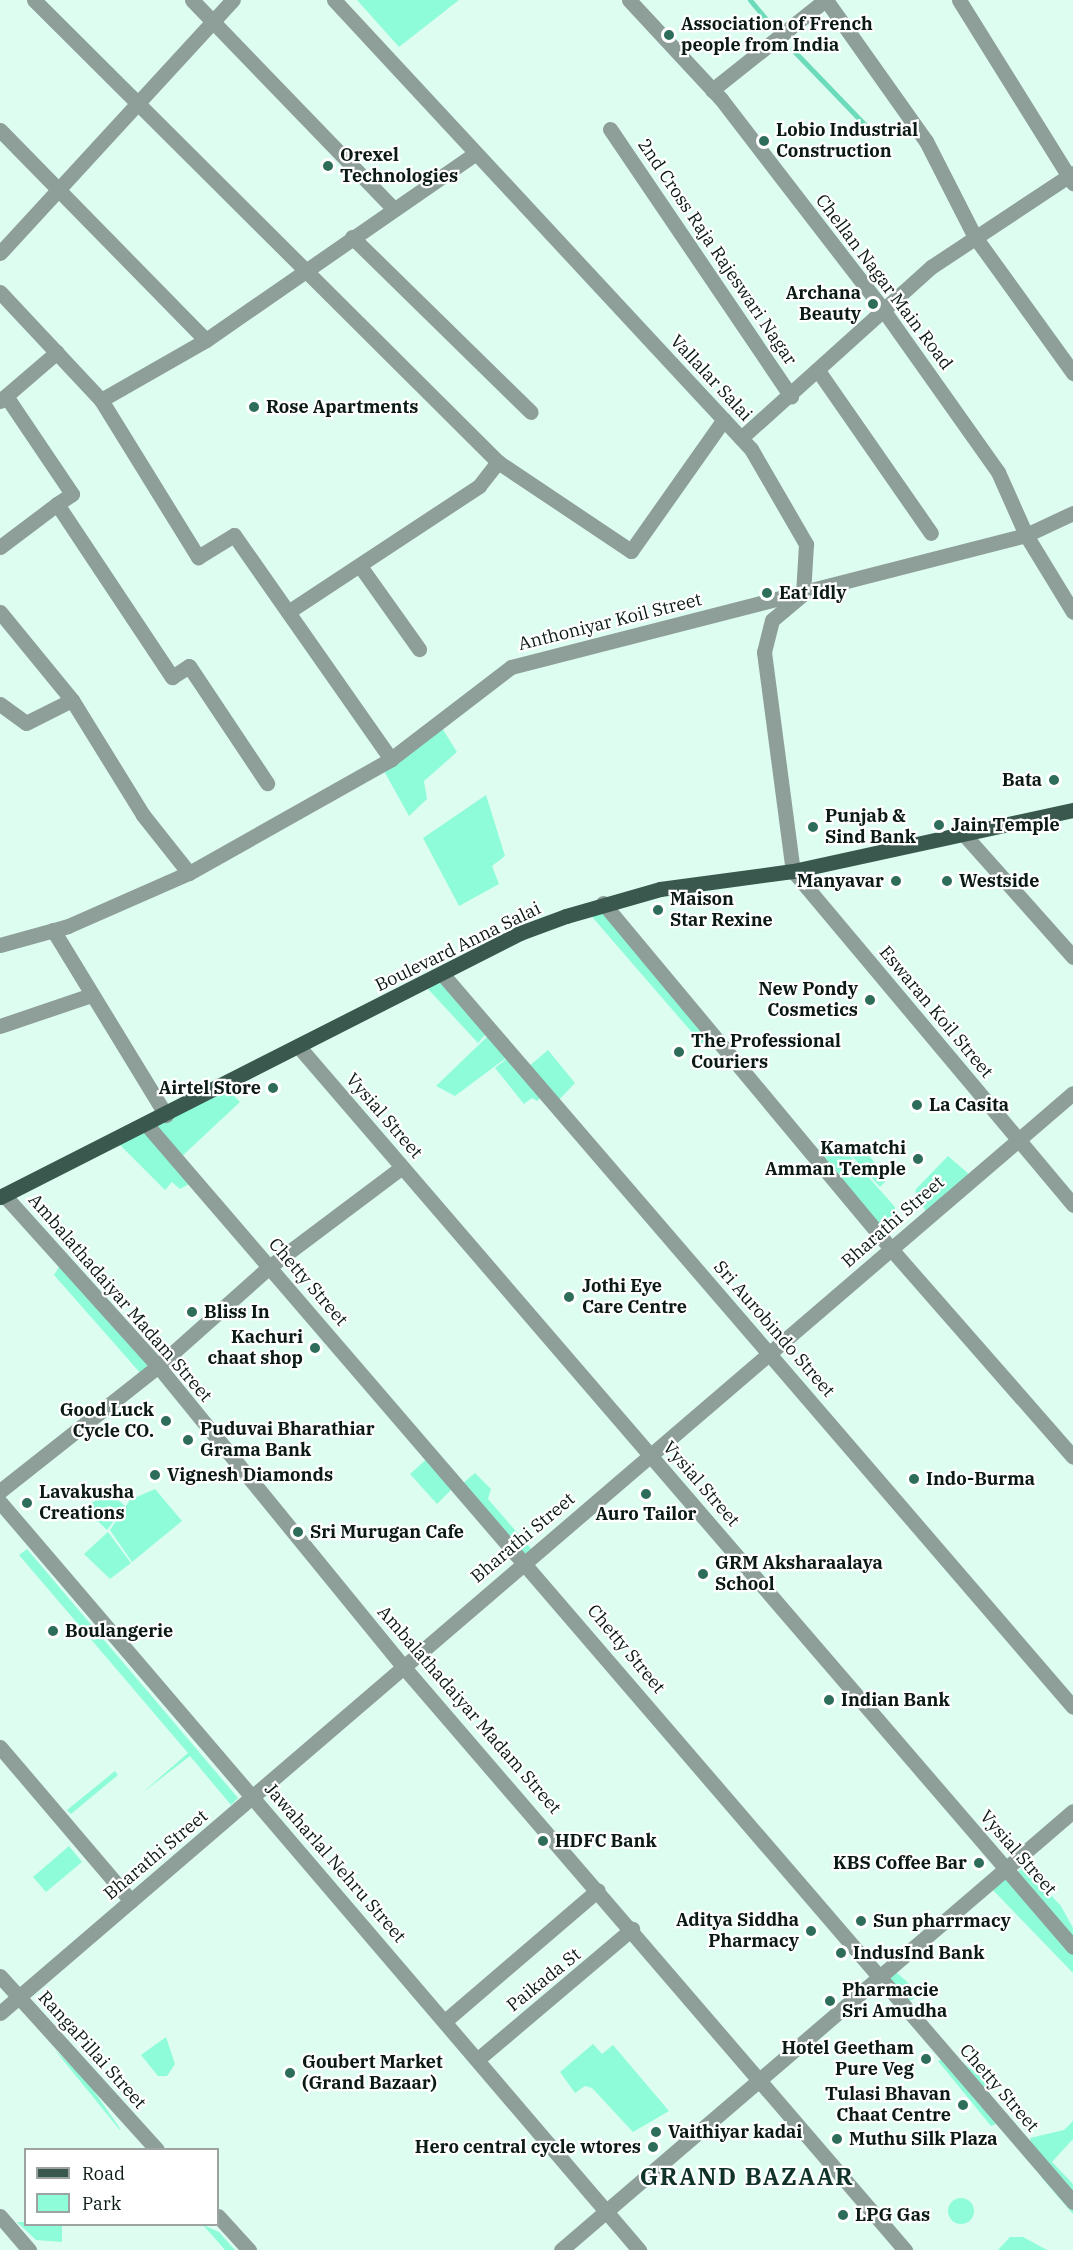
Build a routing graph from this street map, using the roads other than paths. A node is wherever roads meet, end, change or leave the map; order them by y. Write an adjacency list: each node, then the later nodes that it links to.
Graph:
1 (34, 0): 10 (street)
2 (192, 0): 8 (street)
3 (233, 0): 8 (street)
4 (334, 0): 13 (street, Vallalar Salai)
5 (629, 0): 9 (street, Chellan Nagar Main Road)
6 (825, 0): 9 (street); 18 (street)
7 (959, 0): 14 (street)
8 (213, 21): 10 (street); 16 (street)
9 (712, 90): 22 (street, Chellan Nagar Main Road)
10 (138, 103): 15 (street); 20 (street)
11 (610, 129): 27 (street, 2nd Cross Raja Rajeswari Nagar)
12 (0, 130): 15 (street)
13 (476, 153): 16 (street); 31 (street, Vallalar Salai)
14 (1071, 177): 18 (street)
15 (58, 190): 19 (street); 23 (street)
16 (393, 208): 17 (street)
17 (352, 237): 20 (street); 30 (street)
18 (975, 237): 22 (street); 26 (street)
19 (0, 253)
20 (302, 272): 23 (street); 33 (street)
21 (0, 292): 24 (street)
22 (884, 311): 25 (street); 37 (street, Chellan Nagar Main Road)
23 (206, 340): 29 (street)
24 (57, 352): 28 (street); 29 (street)
25 (819, 372): 27 (street); 36 (street)
26 (1073, 373)
27 (791, 396): 32 (street)
28 (3, 399): 34 (street)
29 (101, 399): 42 (street)
30 (531, 411)
31 (724, 419): 32 (street, Vallalar Salai); 33 (street)
32 (741, 438): 40 (street, Vallalar Salai)
33 (498, 462): 39 (street)
34 (57, 504): 38 (street); 48 (street)
35 (1073, 513): 37 (street, Anthoniyar Koil Street)
36 (931, 533)
37 (1026, 535): 40 (street, Anthoniyar Koil Street); 43 (street, Chellan Nagar Main Road)
38 (0, 548)
39 (360, 566): 42 (street); 44 (street)
40 (803, 594): 47 (street, Anthoniyar Koil Street); 51 (street)
41 (0, 612): 45 (street)
42 (288, 612): 47 (street)
43 (1073, 612)
44 (419, 649)
45 (72, 700): 46 (street); 52 (street)
46 (0, 704)
47 (392, 759): 52 (street, Anthoniyar Koil Street)
48 (267, 783)
49 (1073, 810): 50 (main road, Boulevard Anna Salai)
50 (960, 830): 51 (main road, Boulevard Anna Salai); 56 (street)
51 (793, 870): 53 (main road, Boulevard Anna Salai); 64 (street, Eswaran Koil Street)
52 (189, 873): 54 (street, Anthoniyar Koil Street)
53 (603, 903): 57 (main road, Boulevard Anna Salai); 68 (street)
54 (53, 930): 55 (street, Anthoniyar Koil Street); 58 (street)
55 (0, 945)
56 (1073, 957)
57 (444, 976): 60 (main road, Boulevard Anna Salai); 70 (street, Sri Aurobindo Street)
58 (91, 994): 59 (street); 62 (street)
59 (0, 1026)
60 (299, 1047): 62 (main road, Boulevard Anna Salai); 65 (street, Vysial Street)
61 (1073, 1093): 64 (street, Bharathi Street)
62 (166, 1115): 63 (main road, Boulevard Anna Salai)
63 (146, 1124): 66 (main road, Boulevard Anna Salai); 69 (street, Chetty Street)
64 (1017, 1140): 67 (street, Eswaran Koil Street); 68 (street, Bharathi Street)
65 (402, 1167): 69 (street); 72 (street, Vysial Street)
66 (2, 1196): 71 (street, Ambalathadaiyar Madam Street)
67 (1073, 1205)
68 (891, 1249): 70 (street, Bharathi Street); 73 (street)
69 (269, 1267): 71 (street); 76 (street, Chetty Street)
70 (769, 1353): 72 (street, Bharathi Street); 78 (street, Sri Aurobindo Street)
71 (158, 1366): 74 (street); 77 (street, Ambalathadaiyar Madam Street)
72 (650, 1455): 76 (street, Bharathi Street); 82 (street, Vysial Street)
73 (1073, 1457)
74 (0, 1491)
75 (0, 1502): 80 (street, Jawaharlal Nehru Street)
76 (527, 1562): 77 (street, Bharathi Street); 88 (street, Chetty Street)
77 (401, 1664): 80 (street, Bharathi Street); 83 (street, Ambalathadaiyar Madam Street)
78 (1073, 1707)
79 (0, 1747): 84 (street)
80 (253, 1799): 84 (street, Bharathi Street); 91 (street, Jawaharlal Nehru Street)
81 (1073, 1811): 82 (street)
82 (1006, 1869): 86 (street, Vysial Street); 88 (street)
83 (598, 1890): 85 (street, Ambalathadaiyar Madam Street); 91 (street)
84 (131, 1901): 89 (street, Bharathi Street)
85 (632, 1929): 92 (street, Paikada St); 93 (street, Ambalathadaiyar Madam Street)
86 (1073, 1947)
87 (0, 1976): 89 (street, RangaPillai Street)
88 (879, 1978): 93 (street); 95 (street, Chetty Street)
89 (18, 1998): 90 (street, Bharathi Street); 94 (street, RangaPillai Street)
90 (0, 2013)
91 (445, 2021): 92 (street, Jawaharlal Nehru Street)
92 (478, 2059): 96 (street, Jawaharlal Nehru Street)
93 (757, 2081): 96 (street); 103 (street, Ambalathadaiyar Madam Street)
94 (155, 2148)
95 (1073, 2202)
96 (606, 2211): 101 (street); 102 (street, Jawaharlal Nehru Street)
97 (0, 2216): 99 (street)
98 (219, 2217): 100 (street)
99 (29, 2250)
100 (249, 2250)
101 (561, 2250)
102 (639, 2250)
103 (905, 2250)

